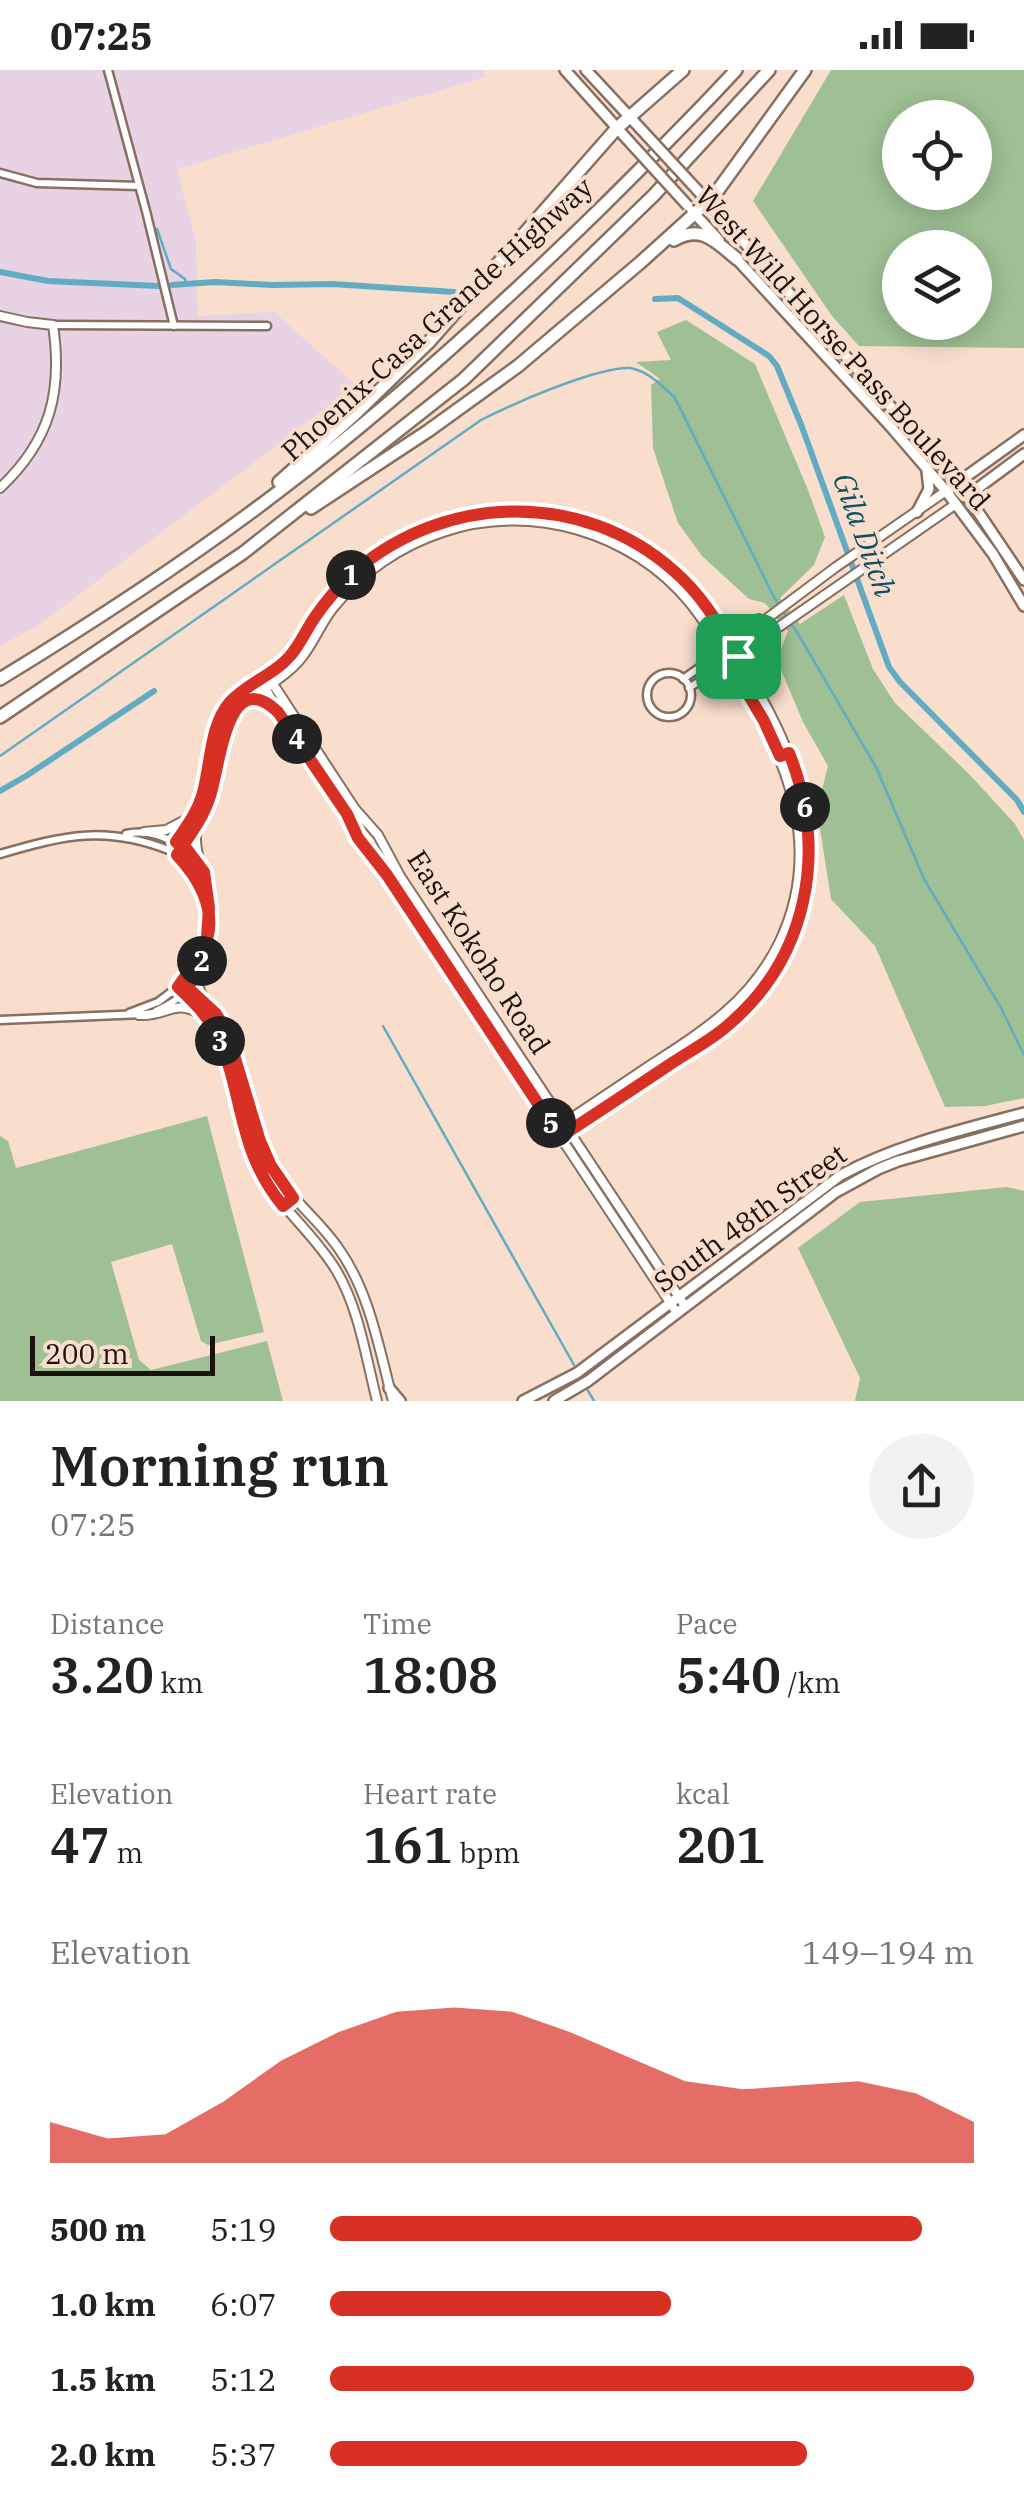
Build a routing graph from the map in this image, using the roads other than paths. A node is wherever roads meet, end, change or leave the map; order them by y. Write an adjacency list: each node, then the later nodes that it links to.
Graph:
1 (108, 70): 11 (street)
2 (565, 70): 9 (main road, West Wild Horse Pass Boulevard)
3 (586, 70): 8 (main road, West Wild Horse Pass Boulevard)
4 (683, 70): 8 (highway)
5 (736, 70): 29 (highway, Phoenix-Casa Grande Highway)
6 (769, 70): 32 (highway, Phoenix-Casa Grande Highway)
7 (806, 70): 12 (highway)
8 (630, 116): 9 (highway); 12 (main road, West Wild Horse Pass Boulevard, bridge)
9 (622, 133): 13 (main road, West Wild Horse Pass Boulevard, bridge); 29 (highway)
10 (0, 173): 11 (street)
11 (139, 186): 18 (street)
12 (704, 198): 13 (highway); 23 (main road, West Wild Horse Pass Boulevard)
13 (691, 210): 14 (main road, West Wild Horse Pass Boulevard); 15 (highway)
14 (738, 259): 15 (highway); 22 (main road, West Wild Horse Pass Boulevard)
15 (641, 262): 32 (highway)
16 (0, 316): 17 (street)
17 (53, 325): 18 (street); 24 (street)
18 (174, 326): 19 (street)
19 (267, 326)
20 (1024, 434): 23 (main road)
21 (1024, 454): 26 (main road)
22 (927, 468): 25 (main road, West Wild Horse Pass Boulevard); 28 (main road)
23 (958, 482): 25 (main road); 26 (main road, West Wild Horse Pass Boulevard)
24 (0, 488)
25 (946, 491): 27 (main road, West Wild Horse Pass Boulevard); 28 (street)
26 (968, 496): 27 (main road); 33 (main road, West Wild Horse Pass Boulevard)
27 (956, 504): 34 (main road, West Wild Horse Pass Boulevard); 39 (street)
28 (917, 512): 35 (street)
29 (239, 519): 42 (highway, Phoenix-Casa Grande Highway)
30 (596, 531): 31 (street); 36 (street); 38 (street)
31 (398, 547): 40 (street); 43 (street)
32 (243, 552): 46 (highway, Phoenix-Casa Grande Highway)
33 (1024, 580)
34 (1024, 606)
35 (776, 614): 36 (street); 37 (street)
36 (719, 625): 37 (street)
37 (731, 645): 38 (street); 39 (street)
38 (722, 651): 39 (street); 41 (street)
39 (734, 659): 44 (street); 68 (street)
40 (263, 677): 43 (street, East Kokoho Road); 47 (street)
41 (683, 678): 44 (street); 44 (street)
42 (0, 679)
43 (269, 686): 45 (street, East Kokoho Road); 48 (street, East Kokoho Road)
44 (690, 688)
45 (278, 712): 49 (street, East Kokoho Road); 50 (street)
46 (0, 717)
47 (200, 802): 51 (street); 53 (street)
48 (358, 812): 49 (street); 57 (street, East Kokoho Road)
49 (348, 818): 59 (street, East Kokoho Road)
50 (198, 822): 53 (street); 55 (street)
51 (144, 832): 52 (street); 53 (street)
52 (120, 835): 53 (street); 54 (street)
53 (177, 848): 55 (street); 56 (street)
54 (0, 854)
55 (204, 872): 56 (street)
56 (209, 908): 58 (street)
57 (441, 938): 59 (street); 68 (street, East Kokoho Road)
58 (206, 942): 60 (street); 61 (street)
59 (432, 944): 68 (street, East Kokoho Road)
60 (202, 960): 61 (street); 64 (street)
61 (183, 988): 62 (street); 63 (street); 64 (street)
62 (124, 1014): 63 (street); 65 (street)
63 (139, 1015): 64 (street)
64 (211, 1016): 69 (street); 70 (street)
65 (0, 1020)
66 (1024, 1113): 71 (main road, South 48th Street)
67 (1024, 1126): 72 (main road, South 48th Street)
68 (562, 1130): 71 (street, East Kokoho Road)
69 (293, 1198): 70 (street); 73 (street)
70 (283, 1206): 74 (street)
71 (674, 1300): 72 (street, East Kokoho Road); 78 (main road, South 48th Street)
72 (681, 1310): 79 (main road, South 48th Street)
73 (368, 1312): 74 (street); 75 (street)
74 (354, 1315): 76 (street)
75 (389, 1388): 77 (main road)
76 (378, 1401)
77 (396, 1401)
78 (524, 1401)
79 (554, 1401)

